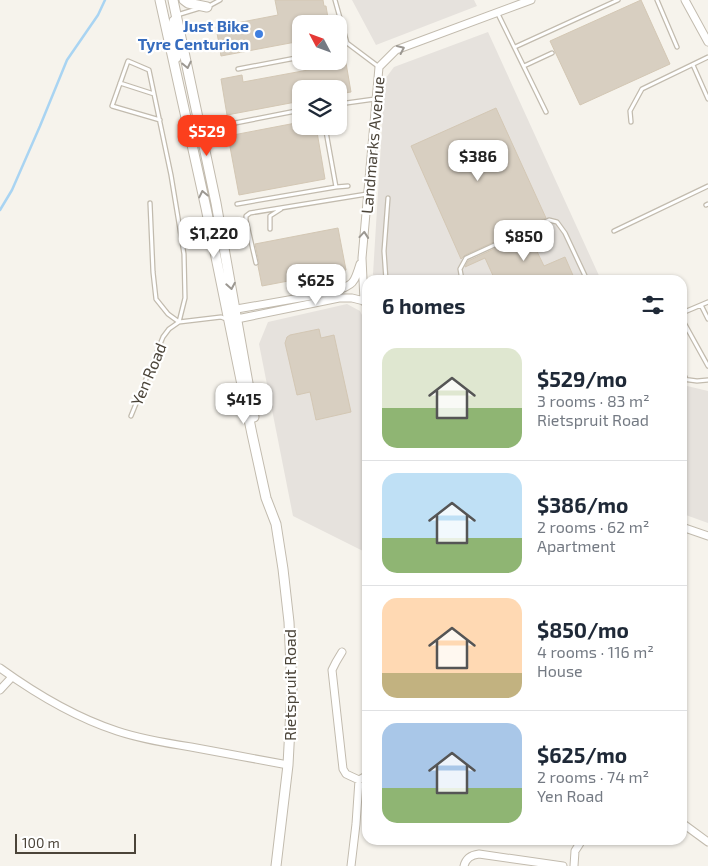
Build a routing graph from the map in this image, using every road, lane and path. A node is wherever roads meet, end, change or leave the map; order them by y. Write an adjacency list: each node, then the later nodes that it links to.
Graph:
1 (160, 0): 22 (street, Rietspruit Road)
2 (173, 0): 13 (street, Rietspruit Road)
3 (184, 0): 11 (street)
4 (220, 0): 11 (lane)
5 (335, 0): 14 (lane)
6 (618, 0): 17 (lane)
7 (657, 0): 18 (lane)
8 (685, 0): 15 (street)
9 (526, 1): 10 (street, Landmarks Avenue)
10 (511, 3): 12 (street, Landmarks Avenue)
11 (207, 6): 13 (lane)
12 (497, 12): 17 (lane); 25 (street, Landmarks Avenue, one-way to 12)
13 (177, 15): 22 (street); 58 (street, Rietspruit Road, one-way to 58)
14 (339, 15)
15 (708, 42)
16 (348, 44): 25 (lane)
17 (514, 47): 24 (lane)
18 (677, 47)
19 (552, 53): 24 (lane)
20 (708, 57): 23 (lane)
21 (292, 59): 26 (lane)
22 (174, 63): 58 (street, Rietspruit Road, one-way to 22)
23 (693, 65): 30 (lane); 35 (lane)
24 (524, 66): 33 (lane)
25 (379, 67): 29 (street, Landmarks Avenue)
26 (238, 69)
27 (120, 83): 28 (lane); 28 (lane); 34 (lane)
28 (154, 94): 34 (lane)
29 (376, 98): 31 (lane); 41 (street, Landmarks Avenue)
30 (708, 99)
31 (347, 103)
32 (292, 112): 36 (lane)
33 (546, 112)
34 (160, 120): 60 (lane)
35 (632, 122)
36 (220, 126)
37 (327, 135): 38 (lane)
38 (336, 186): 39 (lane); 44 (lane)
39 (348, 186)
40 (708, 186): 47 (lane)
41 (368, 194): 45 (lane); 48 (street, Landmarks Avenue, one-way to 41)
42 (388, 198): 51 (lane)
43 (150, 203): 60 (lane)
44 (237, 204)
45 (284, 208): 46 (lane); 49 (lane)
46 (270, 230)
47 (614, 231)
48 (362, 258): 50 (street, Landmarks Avenue); 58 (street)
49 (256, 263)
50 (363, 275)
51 (386, 275)
52 (461, 275): 53 (lane)
53 (585, 275)
54 (362, 302): 58 (street)
55 (708, 302): 56 (lane)
56 (701, 305): 57 (lane); 59 (lane)
57 (687, 311)
58 (230, 315): 60 (lane); 72 (street, Rietspruit Road)
59 (708, 319)
60 (179, 322): 65 (lane, Yen Road)
61 (687, 328): 62 (lane)
62 (708, 366)
63 (687, 379): 64 (lane)
64 (708, 380)
65 (131, 416)
66 (687, 528): 67 (street)
67 (708, 536)
68 (342, 652): 74 (street)
69 (0, 668): 70 (street)
70 (12, 677): 71 (street); 72 (street)
71 (0, 690)
72 (288, 764): 78 (street, Rietspruit Road)
73 (362, 778): 74 (street)
74 (359, 780): 79 (street)
75 (687, 827): 76 (street)
76 (708, 842)
77 (579, 845): 82 (street)
78 (276, 866)
79 (351, 866)
80 (464, 866): 81 (street)
81 (563, 866)
82 (574, 866)

